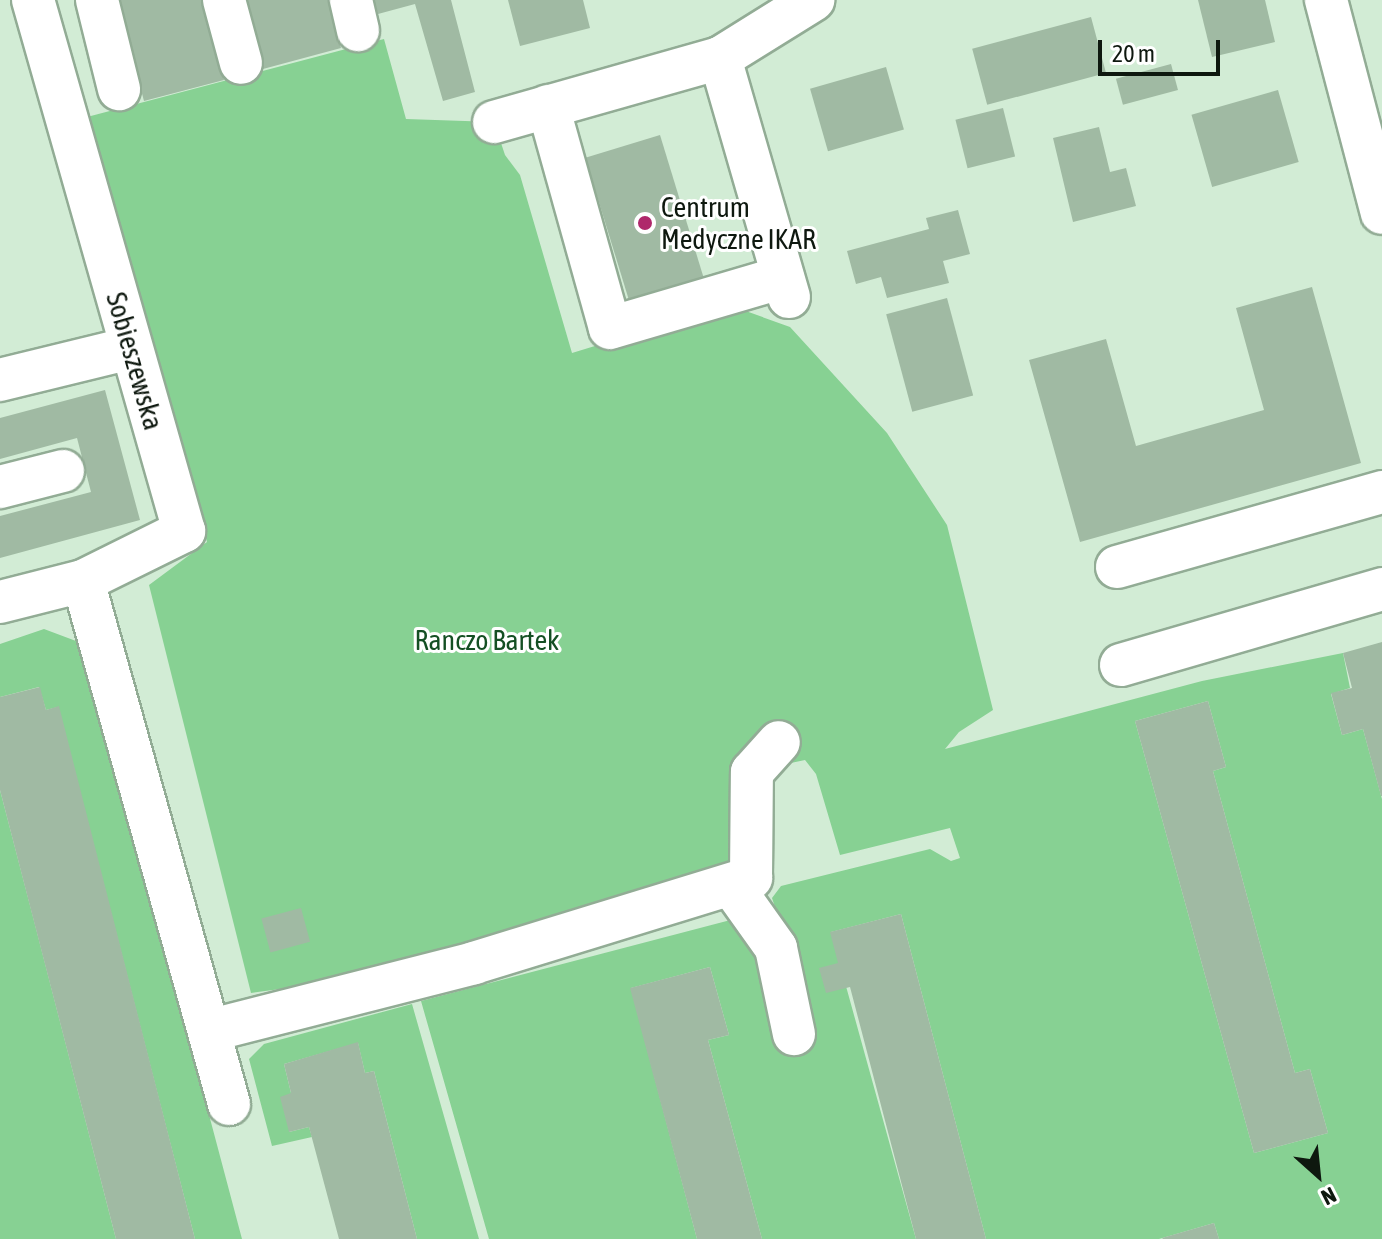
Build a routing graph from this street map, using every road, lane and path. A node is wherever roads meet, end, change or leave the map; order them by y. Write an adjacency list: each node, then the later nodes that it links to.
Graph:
1 (33, 0): 12 (street, Sobieszewska)
2 (97, 0): 8 (street)
3 (224, 0): 7 (street)
4 (813, 0): 6 (street)
5 (1326, 0): 11 (street)
6 (720, 58): 9 (street); 9 (street)
7 (241, 63)
8 (119, 89)
9 (548, 106): 10 (street)
10 (494, 122)
11 (1382, 213)
12 (130, 348): 13 (street); 18 (street, Sobieszewska)
13 (0, 380)
14 (63, 471): 15 (street)
15 (0, 487)
16 (1382, 492): 17 (street)
17 (1117, 567)
18 (83, 581): 20 (street, Sobieszewska); 24 (street)
19 (1382, 589): 21 (street)
20 (0, 602)
21 (1121, 665)
22 (779, 742): 23 (street)
23 (732, 886): 24 (street); 25 (street)
24 (212, 1030): 26 (street)
25 (794, 1034)
26 (229, 1104)

